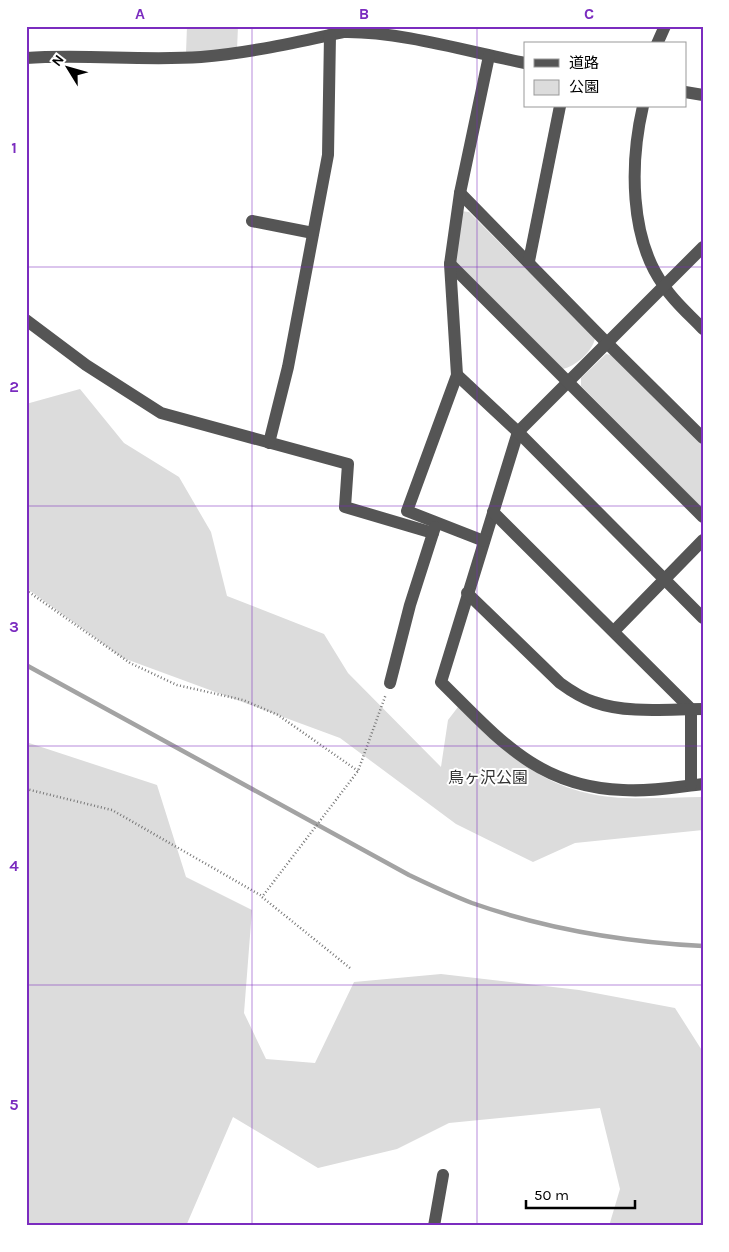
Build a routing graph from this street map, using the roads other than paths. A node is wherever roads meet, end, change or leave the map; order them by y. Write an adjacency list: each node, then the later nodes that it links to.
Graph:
1 (665, 26): 4 (street)
2 (362, 29): 3 (street); 5 (street)
3 (330, 35): 6 (street); 14 (street)
4 (658, 42)
5 (489, 56): 7 (street); 12 (street)
6 (26, 58)
7 (524, 63)
8 (686, 92): 9 (street)
9 (703, 95)
10 (560, 108): 16 (street)
11 (642, 108): 18 (street)
12 (460, 193): 16 (street); 17 (street)
13 (252, 221): 14 (street)
14 (313, 233): 26 (street)
15 (703, 248): 18 (street)
16 (529, 261): 21 (street)
17 (450, 264): 22 (street); 23 (street)
18 (664, 287): 20 (street); 21 (street)
19 (26, 320): 26 (street)
20 (703, 329)
21 (606, 342): 23 (street); 25 (street)
22 (457, 375): 24 (street); 29 (street)
23 (567, 382): 24 (street); 28 (street)
24 (518, 432): 27 (street); 32 (street)
25 (703, 438)
26 (269, 443): 29 (street)
27 (493, 512): 31 (street); 35 (street)
28 (703, 517)
29 (435, 528): 31 (street); 36 (street)
30 (703, 540): 32 (street)
31 (484, 541): 33 (street)
32 (665, 580): 34 (street); 35 (street)
33 (467, 593): 37 (street); 38 (street)
34 (703, 618)
35 (614, 631): 37 (street)
36 (390, 683)
37 (697, 709): 38 (street)
38 (697, 785)
39 (444, 1175): 40 (street)
40 (434, 1226)

